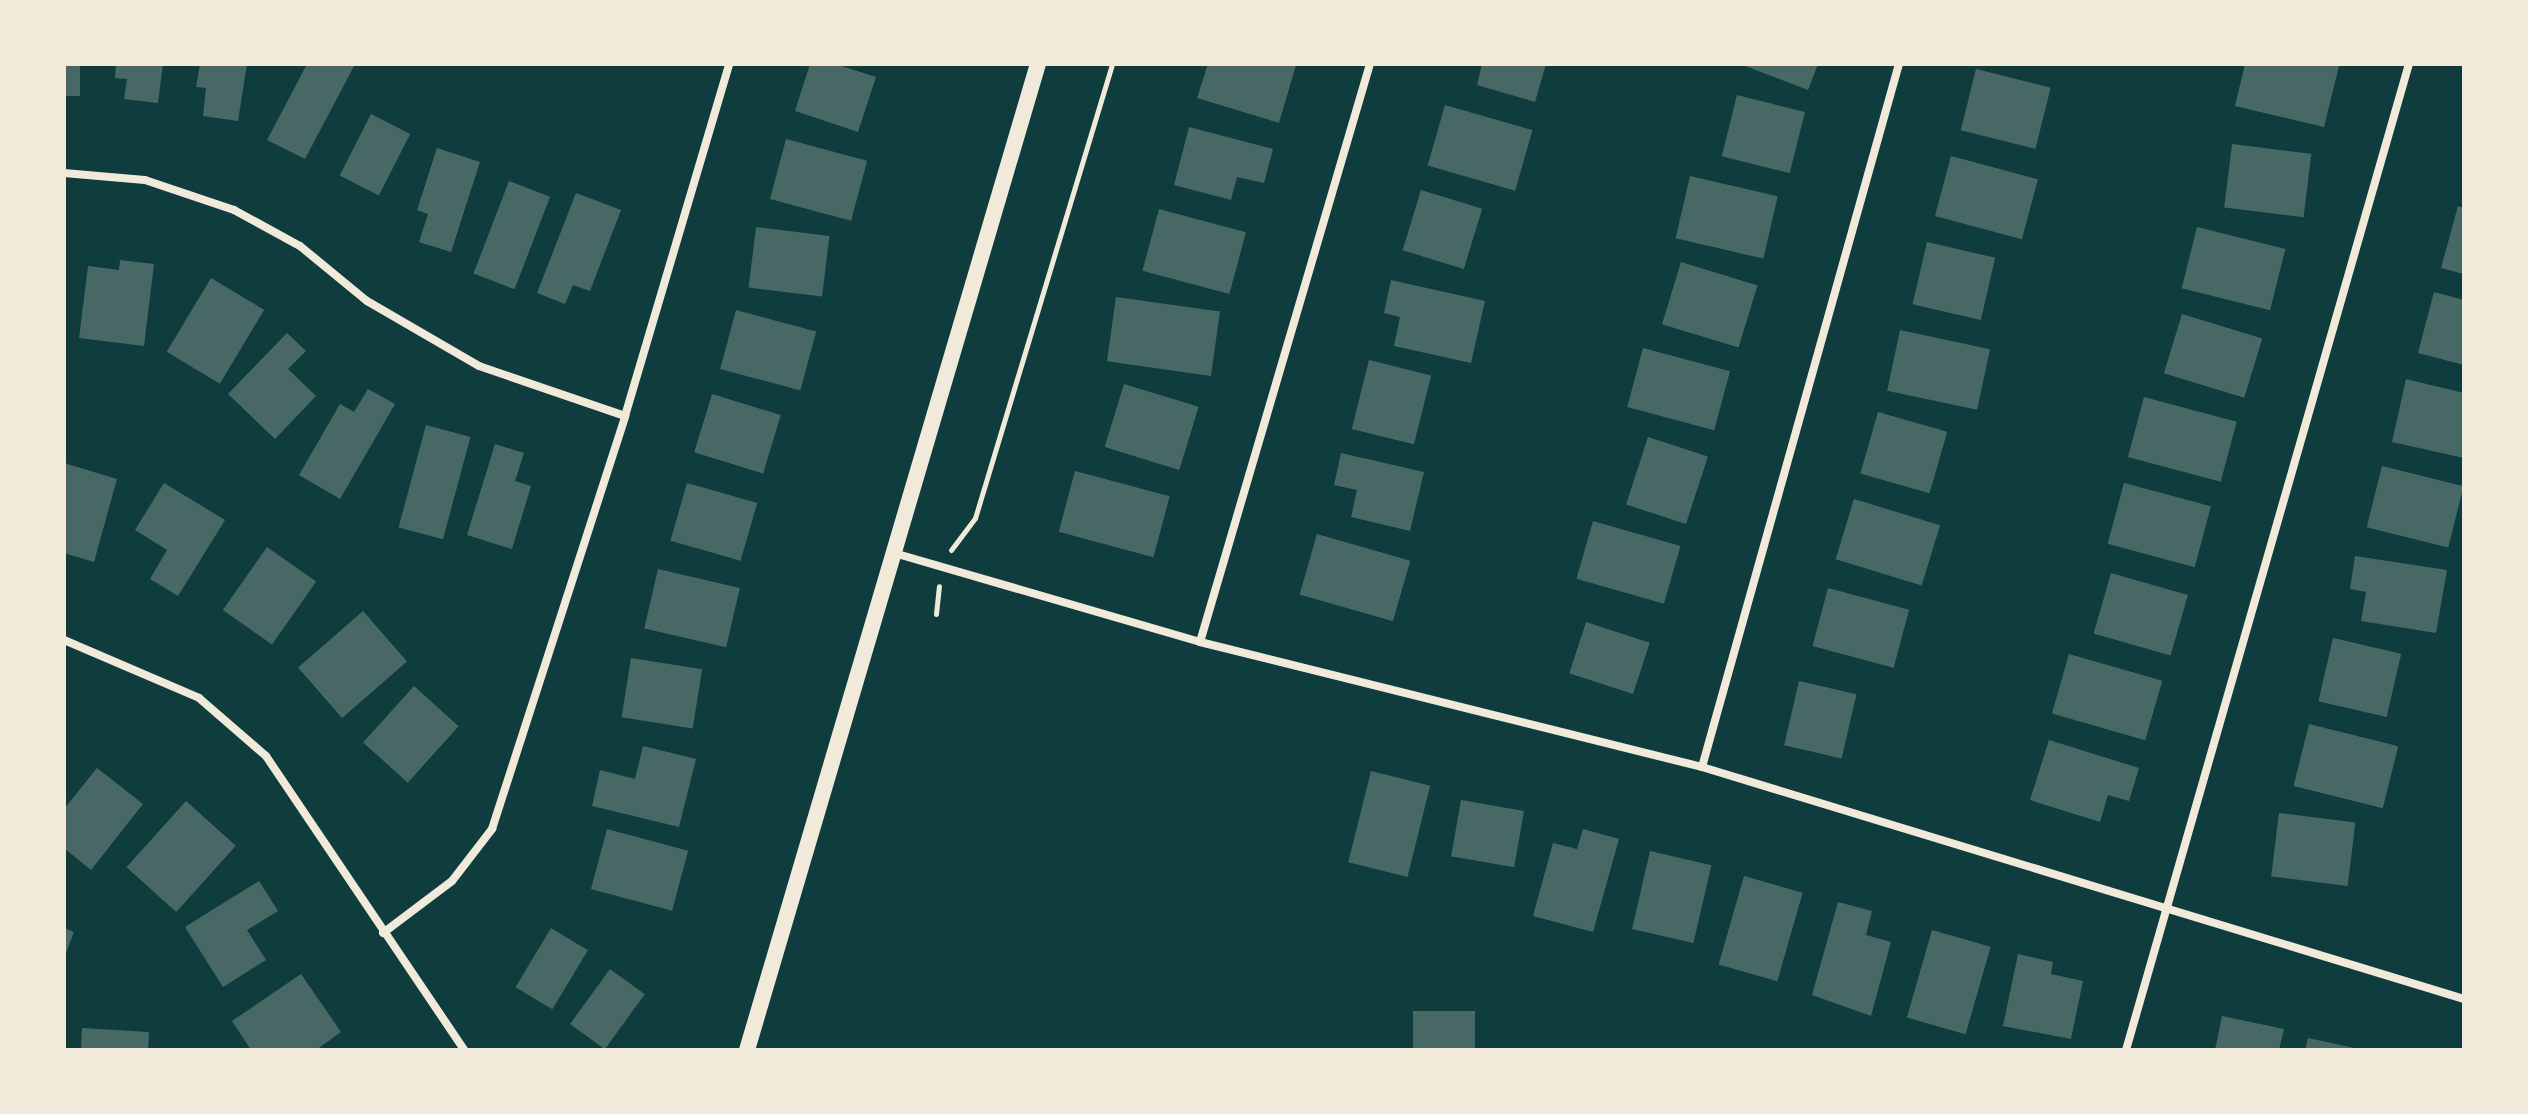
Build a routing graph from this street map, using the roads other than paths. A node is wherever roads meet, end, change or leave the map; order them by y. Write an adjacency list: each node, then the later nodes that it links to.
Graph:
1 (729, 64): 7 (street)
2 (1038, 64): 8 (main road)
3 (1370, 64): 10 (street)
4 (1899, 64): 11 (street)
5 (2409, 64): 12 (street)
6 (64, 173): 7 (street)
7 (625, 416): 13 (street)
8 (894, 552): 10 (street); 16 (main road)
9 (64, 640): 13 (street)
10 (1200, 642): 11 (street)
11 (1702, 767): 12 (street)
12 (2165, 911): 14 (street); 17 (street)
13 (383, 933): 15 (street)
14 (2464, 999)
15 (464, 1050)
16 (747, 1050)
17 (2126, 1050)

